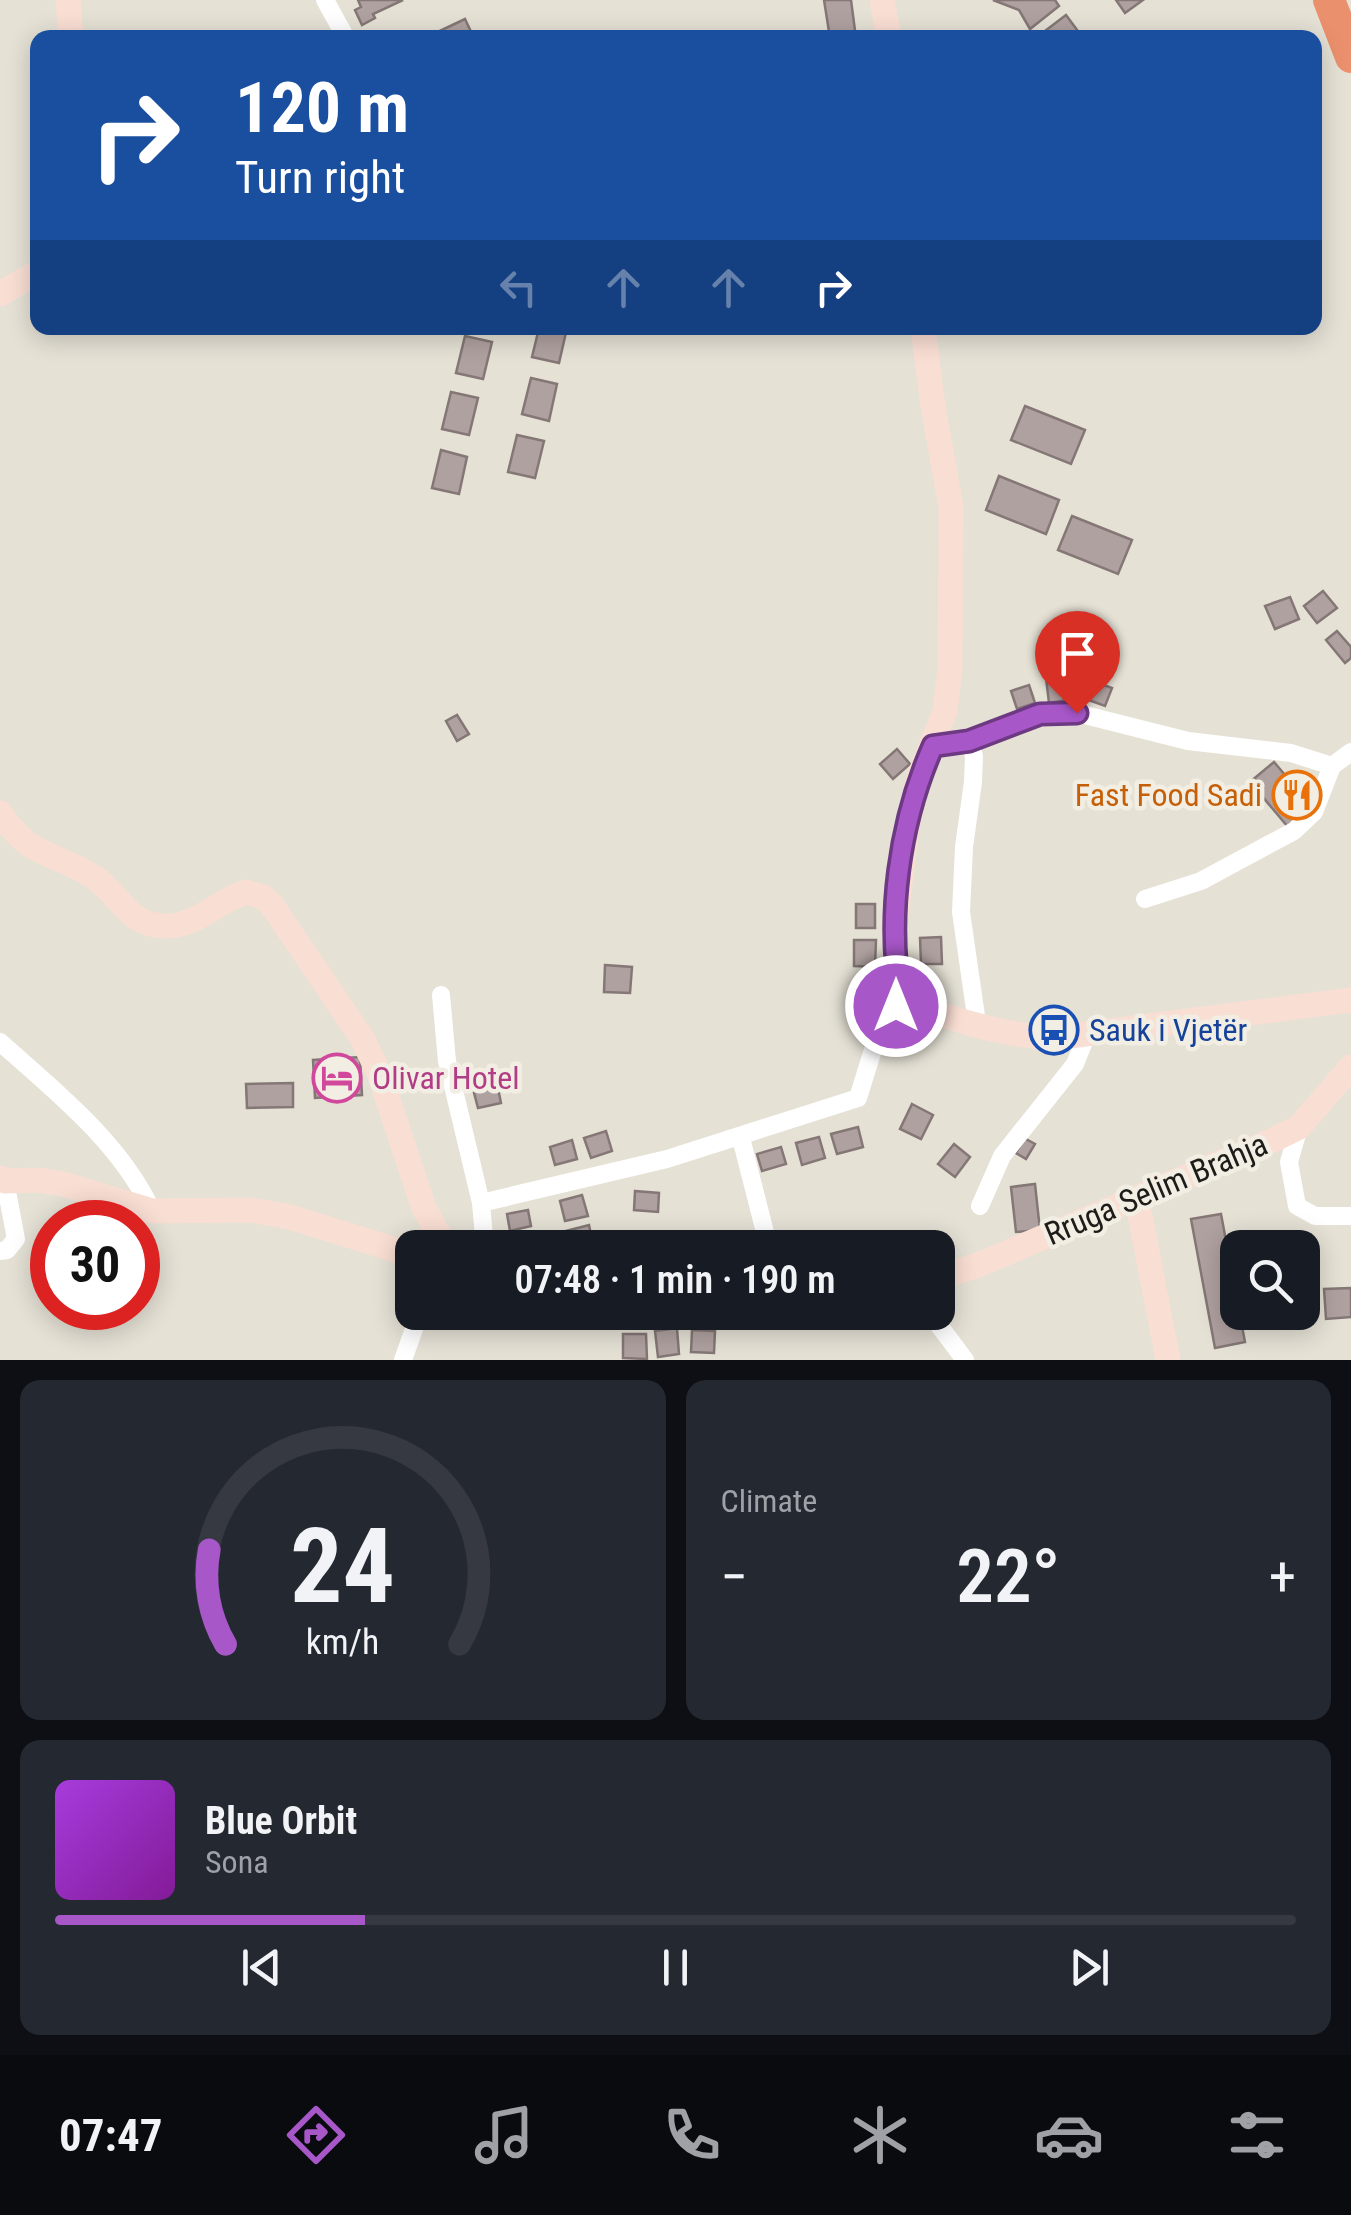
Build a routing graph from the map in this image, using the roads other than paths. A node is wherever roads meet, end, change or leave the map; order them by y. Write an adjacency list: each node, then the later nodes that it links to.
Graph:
1 (68, 0): 5 (street)
2 (325, 0): 6 (street)
3 (882, 0): 7 (street)
4 (1328, 0): 8 (highway)
5 (70, 30)
6 (342, 30)
7 (888, 30)
8 (1351, 57)
9 (30, 277): 10 (street)
10 (0, 294)
11 (924, 335): 13 (street)
12 (969, 741): 13 (street); 15 (street); 21 (street)
13 (933, 746): 20 (street)
14 (1351, 752): 15 (street)
15 (1332, 766): 17 (street)
16 (0, 813): 35 (street)
17 (1145, 900)
18 (442, 994): 31 (street)
19 (1351, 1000): 22 (street)
20 (901, 1001): 21 (street); 26 (street)
21 (977, 1023): 22 (street)
22 (1087, 1034): 32 (street)
23 (0, 1042): 29 (street)
24 (1351, 1067): 25 (street, Rruga Selim Brahja)
25 (1299, 1126): 30 (street, Rruga Selim Brahja); 34 (street)
26 (740, 1138): 31 (street); 37 (street)
27 (2, 1179): 28 (street); 39 (street)
28 (118, 1200)
29 (146, 1200)
30 (1137, 1200): 40 (street, Rruga Selim Brahja); 45 (street)
31 (481, 1202): 36 (street)
32 (980, 1206)
33 (160, 1210): 38 (street)
34 (1351, 1216)
35 (436, 1230)
36 (483, 1230)
37 (764, 1230)
38 (395, 1250)
39 (0, 1252)
40 (955, 1272)
41 (414, 1330): 43 (street)
42 (942, 1330): 44 (street)
43 (403, 1360)
44 (965, 1360)
45 (1168, 1360)

